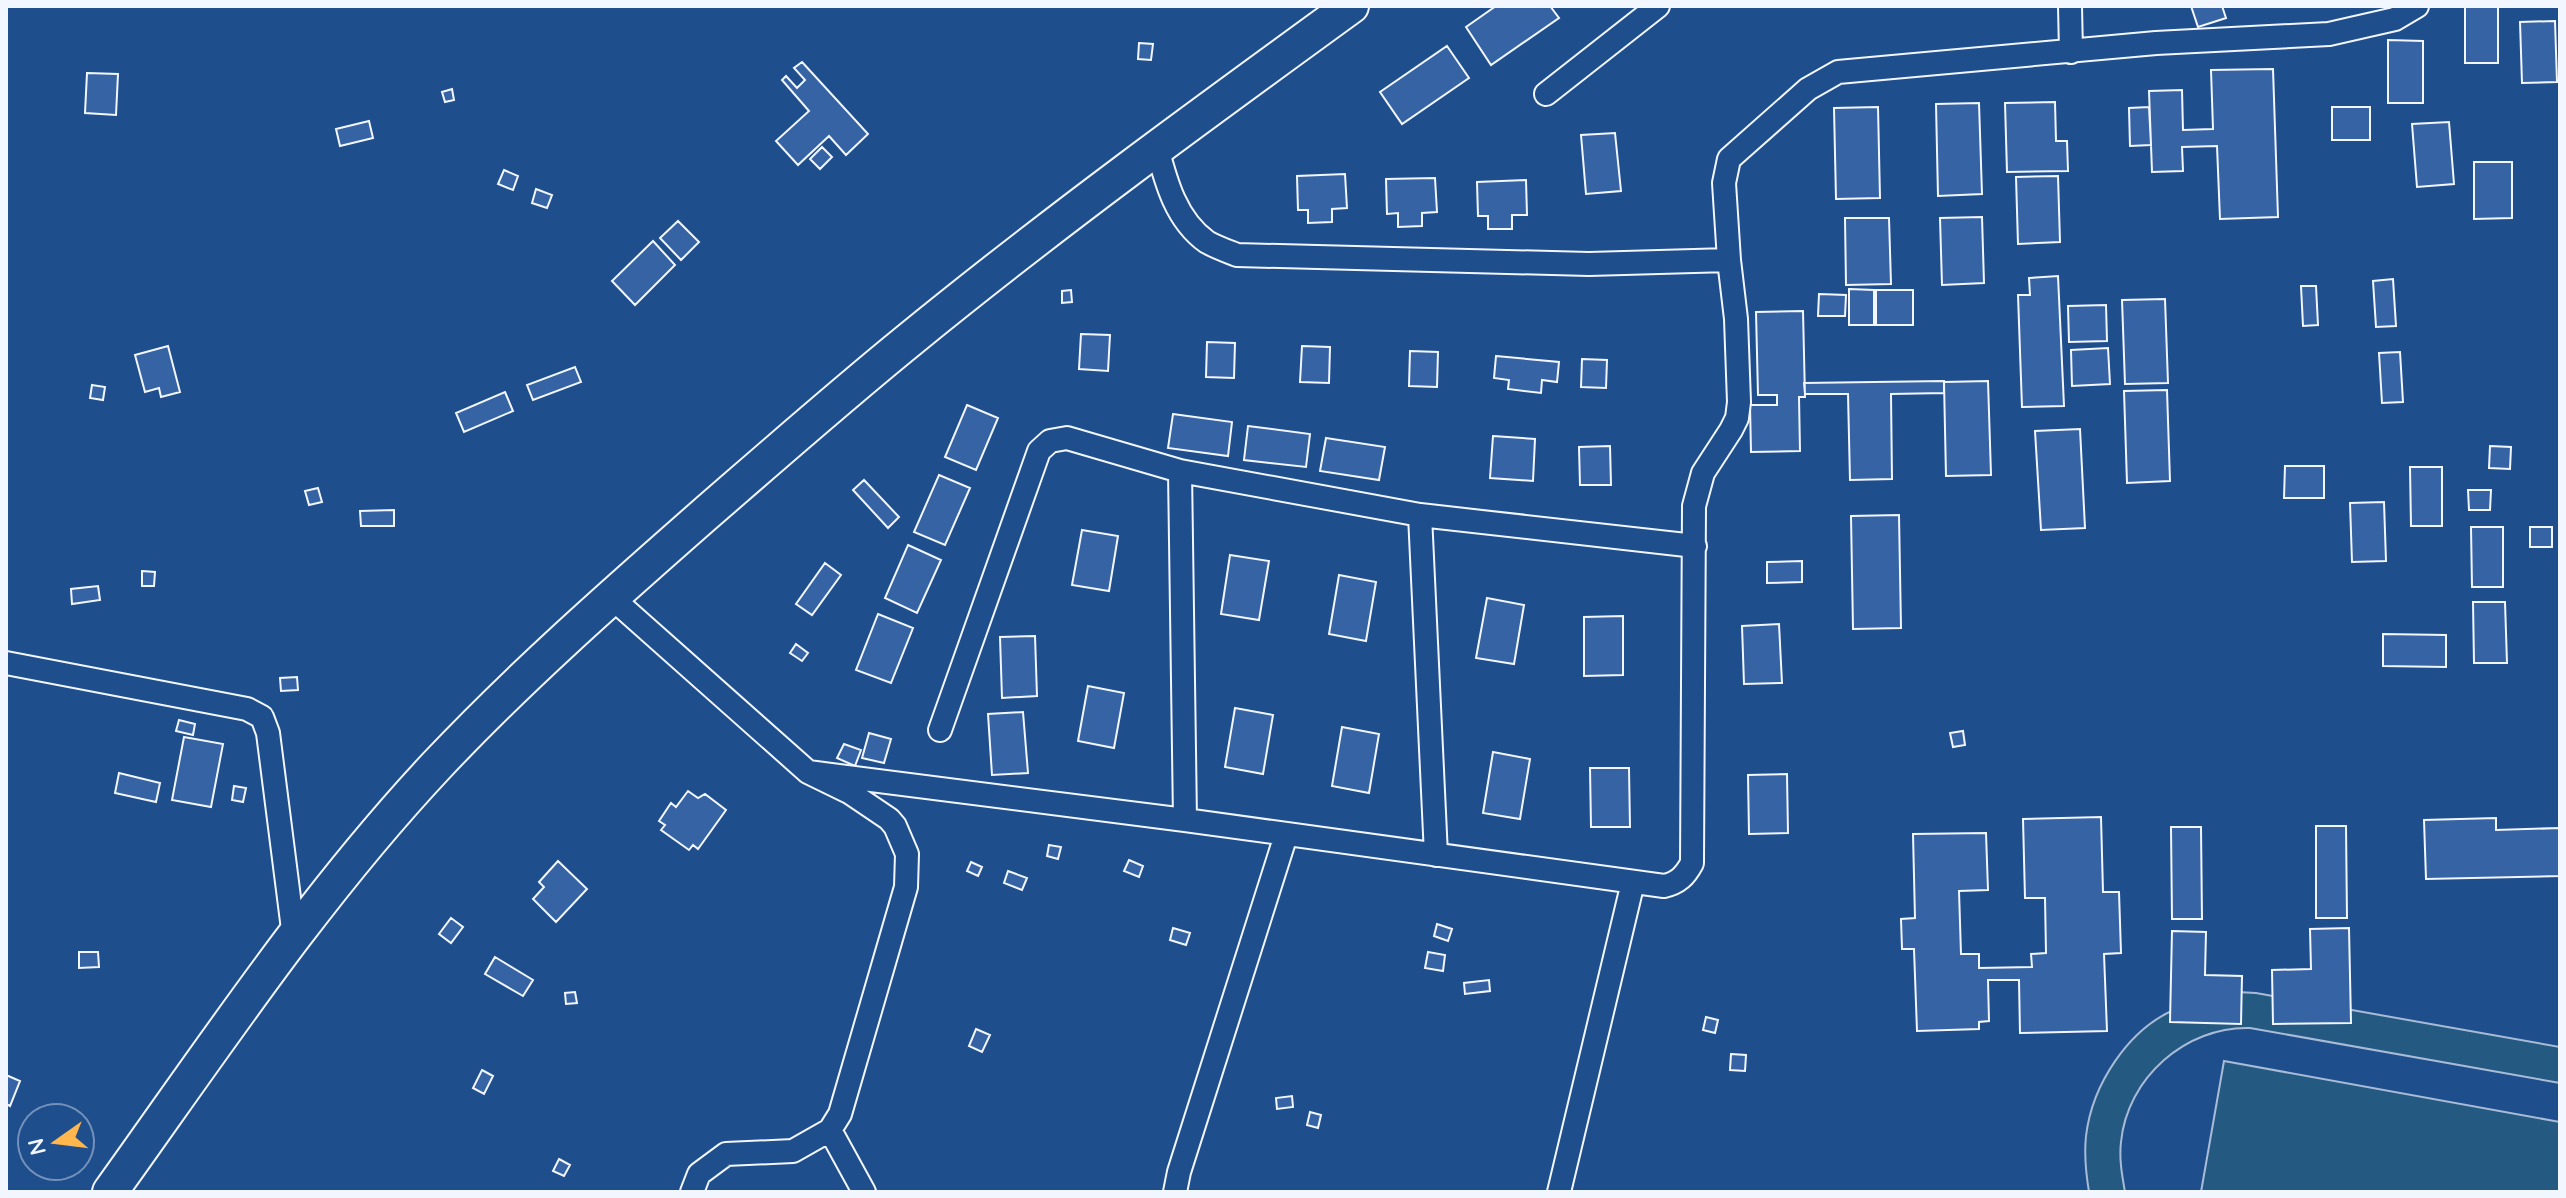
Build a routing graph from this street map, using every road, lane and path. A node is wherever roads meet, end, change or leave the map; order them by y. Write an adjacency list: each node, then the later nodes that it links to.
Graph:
1 (1351, 6): 7 (main road)
2 (1658, 6): 6 (street)
3 (2070, 6): 5 (street)
4 (2417, 6): 5 (street)
5 (2071, 52): 8 (street)
6 (1546, 94)
7 (1157, 148): 8 (street); 12 (main road)
8 (1729, 260): 11 (street)
9 (1180, 471): 10 (street); 14 (street); 16 (street)
10 (1420, 515): 11 (street); 18 (street)
11 (1695, 546): 19 (street)
12 (611, 597): 15 (street); 20 (main road)
13 (6, 663): 20 (street)
14 (940, 730)
15 (808, 772): 16 (street); 21 (street)
16 (1185, 820): 17 (street)
17 (1286, 835): 18 (street); 25 (street)
18 (1436, 855): 19 (street)
19 (1633, 882): 26 (street)
20 (294, 937): 22 (main road)
21 (830, 1130): 23 (street); 24 (street)
22 (110, 1192)
23 (692, 1192)
24 (864, 1192)
25 (1175, 1192)
26 (1559, 1192)

